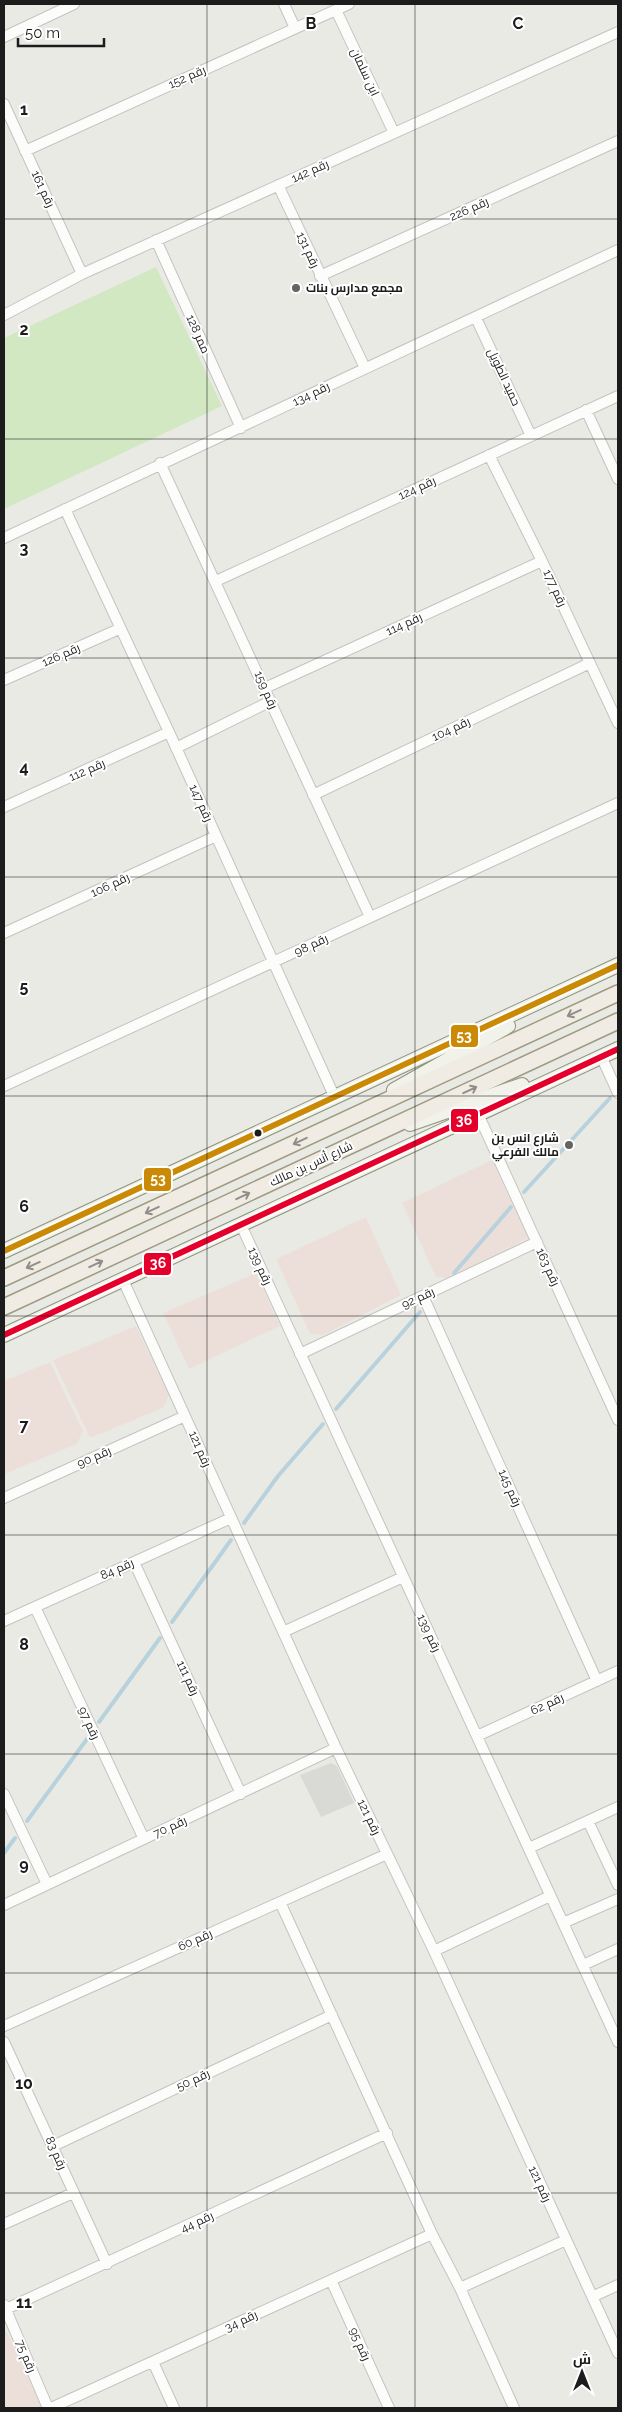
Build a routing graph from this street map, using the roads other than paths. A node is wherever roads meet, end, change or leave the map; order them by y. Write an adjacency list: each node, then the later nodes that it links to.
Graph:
1 (74, 4): 7 (street)
2 (284, 4): 5 (street)
3 (349, 4): 4 (street, رقم 152)
4 (336, 10): 5 (street, رقم 152); 9 (street, ابن سلمان)
5 (295, 28): 11 (street, رقم 152)
6 (618, 32): 9 (street, رقم 142)
7 (4, 37)
8 (4, 104): 11 (street, رقم 161)
9 (394, 133): 12 (street, رقم 142)
10 (618, 141): 16 (street, رقم 226)
11 (25, 151): 15 (street, رقم 161)
12 (278, 186): 13 (street, رقم 142); 16 (street, رقم 131)
13 (156, 240): 15 (street, رقم 142); 22 (street, ممر 128)
14 (618, 250): 18 (street, رقم 134)
15 (82, 274): 17 (street, رقم 142)
16 (320, 276): 19 (street, رقم 131)
17 (4, 315)
18 (476, 318): 19 (street, رقم 134); 23 (street, حميد الطويل)
19 (366, 368): 22 (street, رقم 134)
20 (618, 396): 21 (street, رقم 124)
21 (586, 410): 23 (street, رقم 124); 26 (street)
22 (240, 428): 25 (street, رقم 134)
23 (531, 436): 24 (street, رقم 124)
24 (489, 455): 29 (street, رقم 177); 30 (street, رقم 124)
25 (160, 463): 27 (street, رقم 134); 30 (street, رقم 159)
26 (618, 479)
27 (65, 509): 28 (street, رقم 134); 31 (street, رقم 147)
28 (4, 538)
29 (542, 561): 32 (street, رقم 177); 34 (street, رقم 114)
30 (216, 581): 34 (street, رقم 159)
31 (119, 629): 33 (street, رقم 126); 37 (street, رقم 147)
32 (590, 663): 36 (street, رقم 177); 39 (street, رقم 104)
33 (4, 680)
34 (265, 688): 35 (street, رقم 159)
35 (271, 701): 38 (street); 39 (street, رقم 159)
36 (618, 723)
37 (170, 732): 38 (street, رقم 147); 41 (street, رقم 112)
38 (176, 748): 42 (street, رقم 147)
39 (313, 794): 43 (street, رقم 159)
40 (618, 803): 43 (street, رقم 98)
41 (4, 807)
42 (216, 836): 44 (street, رقم 106); 45 (street, رقم 147)
43 (370, 917): 45 (street, رقم 98)
44 (4, 933)
45 (274, 962): 51 (street, رقم 98); 53 (street, رقم 147)
46 (613, 968): 53 (street); 55 (street)
47 (618, 993): 55 (main road, شارع أنس بن مالك, one-way to 55)
48 (618, 1021): 56 (main road, شارع أنس بن مالك, one-way to 48)
49 (618, 1049): 50 (street)
50 (602, 1056): 52 (street); 54 (street); 56 (street)
51 (4, 1086)
52 (618, 1093)
53 (334, 1098): 59 (street)
54 (478, 1114): 57 (street); 58 (street, رقم 163)
55 (322, 1131): 60 (main road, شارع أنس بن مالك, one-way to 60)
56 (348, 1146): 63 (main road, شارع أنس بن مالك, one-way to 56)
57 (240, 1225): 61 (street); 65 (street, رقم 139)
58 (537, 1242): 62 (street, رقم 92); 67 (street, رقم 163)
59 (4, 1251)
60 (4, 1278)
61 (123, 1280): 64 (street); 66 (street, رقم 121)
62 (423, 1296): 65 (street, رقم 92); 76 (street, رقم 145)
63 (4, 1307)
64 (4, 1335)
65 (300, 1354): 71 (street, رقم 139)
66 (185, 1416): 68 (street, رقم 90); 69 (street, رقم 121)
67 (618, 1420)
68 (4, 1498)
69 (231, 1518): 70 (street, رقم 84); 74 (street, رقم 121)
70 (134, 1562): 72 (street, رقم 84); 80 (street, رقم 111)
71 (403, 1577): 74 (street); 77 (street, رقم 139)
72 (35, 1606): 73 (street, رقم 84); 83 (street, رقم 97)
73 (4, 1621)
74 (283, 1632): 78 (street, رقم 121)
75 (618, 1671): 76 (street, رقم 62)
76 (598, 1681): 77 (street, رقم 62)
77 (477, 1736): 84 (street, رقم 139)
78 (336, 1748): 80 (street, رقم 70); 85 (street, رقم 121)
79 (4, 1794): 86 (street)
80 (241, 1794): 83 (street, رقم 70)
81 (618, 1807): 82 (street)
82 (588, 1821): 84 (street); 87 (street)
83 (144, 1839): 86 (street, رقم 70)
84 (529, 1848): 88 (street, رقم 139)
85 (387, 1854): 90 (street, رقم 60); 94 (street, رقم 121)
86 (47, 1884): 91 (street, رقم 70)
87 (618, 1885)
88 (550, 1896): 92 (street, رقم 139); 94 (street)
89 (618, 1898): 92 (street)
90 (280, 1902): 96 (street); 97 (street, رقم 60)
91 (4, 1905)
92 (563, 1923): 95 (street, رقم 139)
93 (618, 1949): 95 (street)
94 (434, 1951): 105 (street, رقم 121)
95 (583, 1965): 99 (street, رقم 139)
96 (332, 2015): 100 (street); 101 (street, رقم 50)
97 (4, 2026)
98 (4, 2042): 101 (street, رقم 83)
99 (618, 2042)
100 (387, 2133): 104 (street); 106 (street, رقم 44)
101 (53, 2146): 102 (street, رقم 83)
102 (73, 2193): 103 (street); 106 (street, رقم 83)
103 (4, 2224)
104 (432, 2234): 107 (street, رقم 34); 109 (street)
105 (566, 2240): 109 (street); 110 (street, رقم 121)
106 (107, 2264): 111 (street, رقم 44)
107 (331, 2280): 113 (street, رقم 34); 116 (street, رقم 95)
108 (618, 2285): 110 (street)
109 (460, 2288): 117 (street)
110 (594, 2296): 112 (street, رقم 121)
111 (5, 2306): 114 (street, رقم 75)
112 (618, 2353)
113 (153, 2362): 114 (street, رقم 34); 115 (street)
114 (50, 2408)
115 (174, 2408)
116 (389, 2408)
117 (514, 2408)

